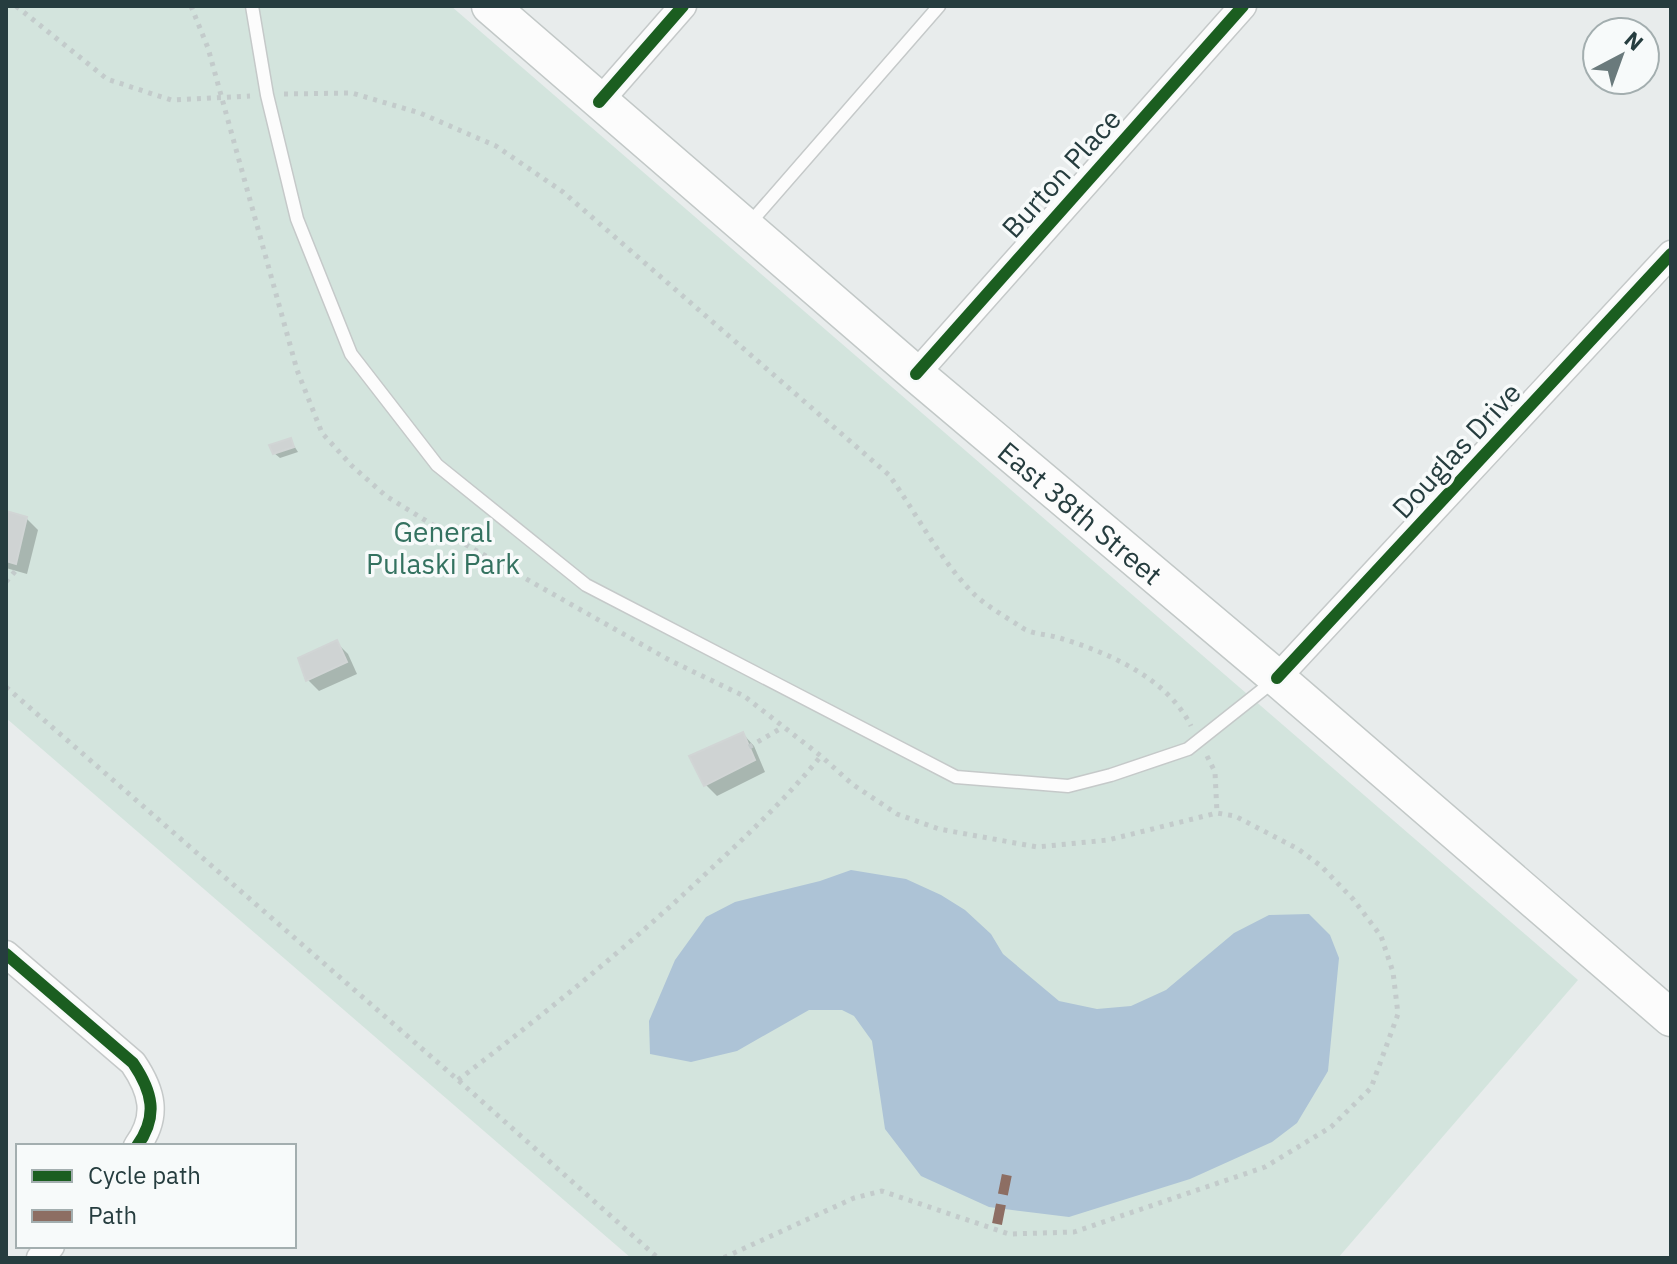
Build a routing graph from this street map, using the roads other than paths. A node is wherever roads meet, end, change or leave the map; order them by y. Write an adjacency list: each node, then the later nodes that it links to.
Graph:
1 (252, 6): 10 (lane)
2 (490, 6): 6 (main road, East 38th Street)
3 (683, 6): 6 (street)
4 (939, 6): 7 (lane)
5 (1243, 6): 9 (street, Burton Place)
6 (599, 102): 7 (main road, East 38th Street)
7 (746, 228): 9 (main road, East 38th Street)
8 (1671, 254): 10 (street, Douglas Drive)
9 (916, 374): 10 (main road, East 38th Street)
10 (1277, 678): 12 (main road, East 38th Street)
11 (6, 954): 13 (street)
12 (1671, 1018)
13 (140, 1141)

